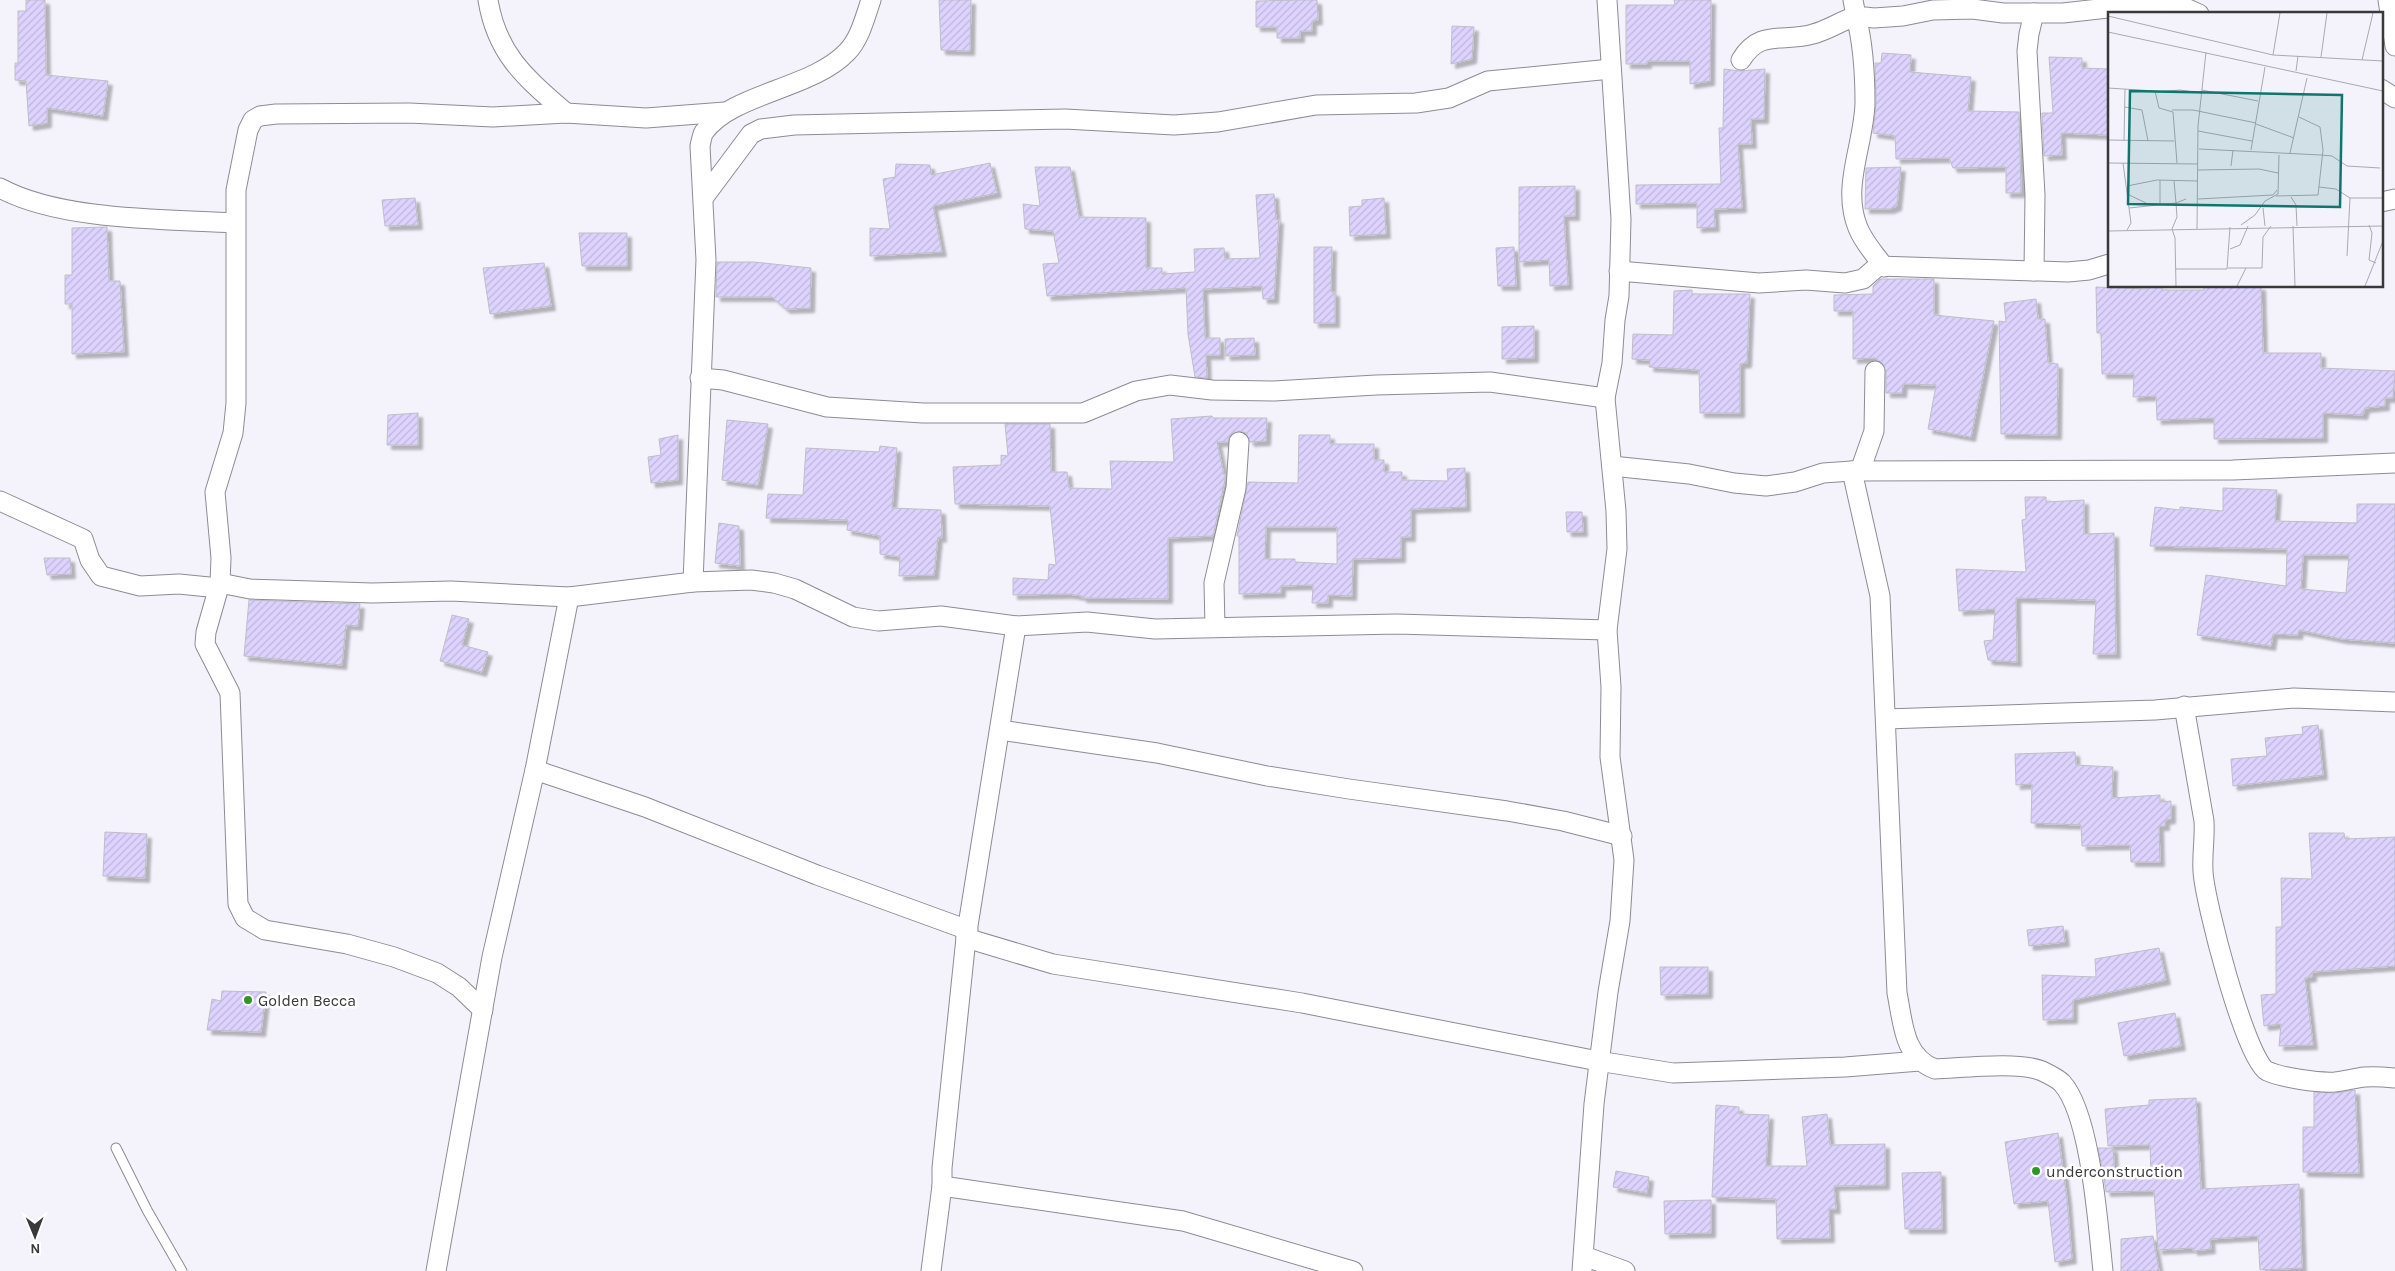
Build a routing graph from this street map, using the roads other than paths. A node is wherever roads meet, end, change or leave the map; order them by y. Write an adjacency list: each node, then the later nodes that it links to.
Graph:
1 (488, 0): 15 (street)
2 (871, 0): 14 (street)
3 (1607, 0): 11 (street)
4 (2388, 0): 9 (street)
5 (2174, 1): 7 (street); 8 (street)
6 (1854, 8): 8 (street); 10 (street); 22 (street)
7 (2195, 12)
8 (2034, 13): 24 (street)
9 (2395, 46)
10 (1741, 60)
11 (1611, 69): 17 (street); 23 (street)
12 (2382, 90): 13 (street)
13 (2395, 98)
14 (725, 112): 15 (street); 17 (street)
15 (566, 113): 20 (street)
16 (0, 188): 20 (street)
17 (704, 196): 26 (street)
18 (2395, 199): 19 (street)
19 (2382, 202)
20 (234, 223): 34 (street)
21 (2108, 264): 24 (street)
22 (1884, 267): 23 (street); 24 (street)
23 (1619, 271): 27 (street)
24 (2034, 271)
25 (1875, 371): 31 (street)
26 (700, 378): 27 (street); 33 (street)
27 (1605, 398): 30 (street)
28 (1239, 442): 37 (street)
29 (2395, 463): 31 (street)
30 (1612, 466): 31 (street); 38 (street)
31 (1856, 471): 41 (street)
32 (0, 501): 34 (street)
33 (693, 582): 35 (street); 36 (street)
34 (220, 586): 35 (street); 46 (street)
35 (569, 597): 43 (street)
36 (1016, 626): 37 (street); 42 (street)
37 (1215, 627): 38 (street)
38 (1607, 630): 44 (street)
39 (2395, 702): 40 (street)
40 (2184, 706): 41 (street); 49 (street)
41 (1886, 719): 48 (street)
42 (1000, 730): 44 (street); 45 (street)
43 (535, 770): 45 (street); 46 (street)
44 (1622, 836): 47 (street)
45 (967, 934): 47 (street); 51 (street)
46 (483, 1010): 54 (street)
47 (1598, 1061): 48 (street); 52 (street)
48 (1920, 1061): 58 (street)
49 (2395, 1078)
50 (116, 1148): 53 (lane)
51 (942, 1186): 55 (street); 56 (street)
52 (1583, 1264): 57 (street)
53 (182, 1271)
54 (436, 1271)
55 (931, 1271)
56 (1353, 1271)
57 (1625, 1271)
58 (2103, 1271)

